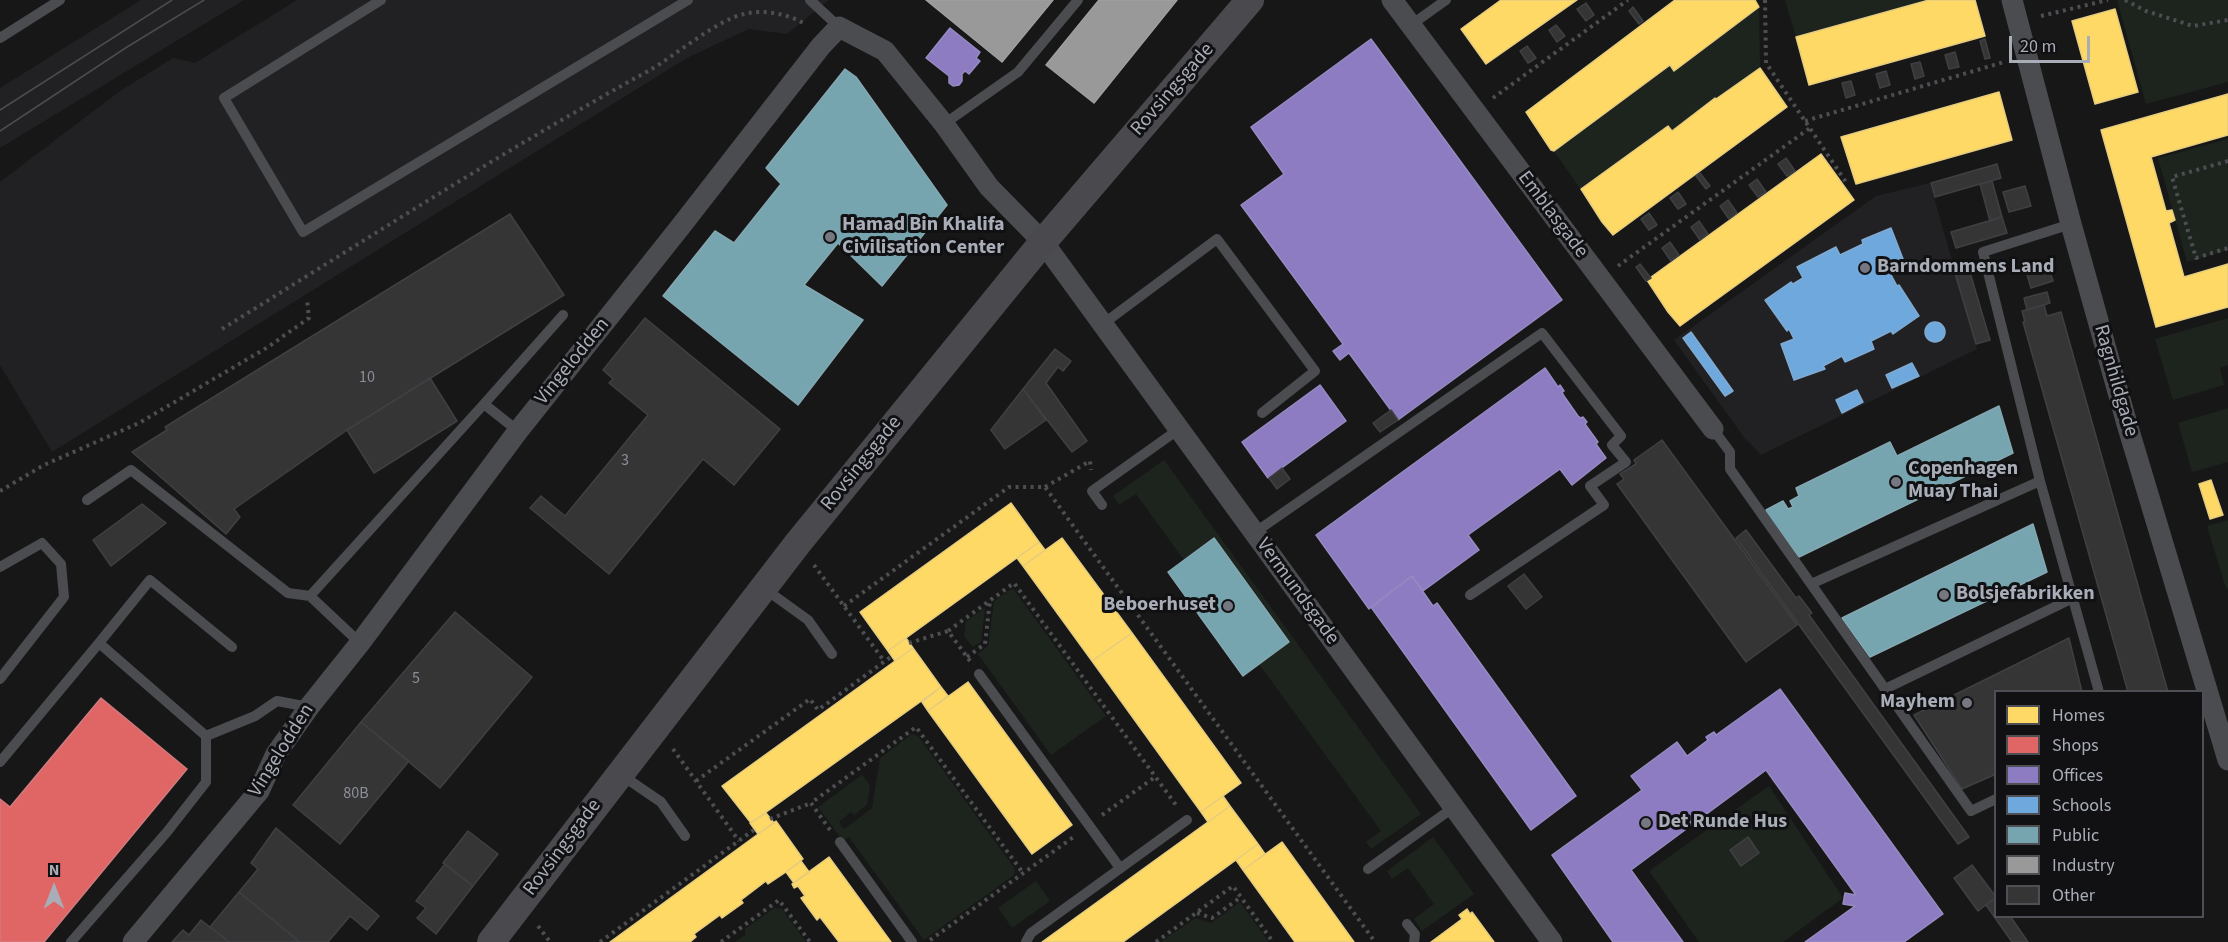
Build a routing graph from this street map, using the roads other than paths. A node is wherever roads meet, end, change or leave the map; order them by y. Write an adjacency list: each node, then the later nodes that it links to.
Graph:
1 (60, 0): 12 (lane)
2 (381, 0): 3 (lane)
3 (688, 0)
4 (810, 0): 11 (lane)
5 (1078, 0): 13 (lane)
6 (1250, 0): 15 (street, Rovsingsgade)
7 (1392, 0): 10 (street, Emblasgade)
8 (1446, 0): 10 (lane)
9 (2012, 0): 14 (street, Ragnhildgade)
10 (1411, 25): 21 (street, Emblasgade)
11 (834, 33): 13 (street); 22 (street, Vingelodden)
12 (0, 38)
13 (944, 124): 15 (street)
14 (2071, 224): 23 (lane); 43 (street, Ragnhildgade)
15 (1043, 242): 17 (street, Vermundsgade); 29 (street, Rovsingsgade)
16 (563, 315): 18 (lane)
17 (1102, 324): 19 (lane); 20 (street, Vermundsgade)
18 (484, 404): 22 (lane); 31 (lane)
19 (1262, 412)
20 (1179, 429): 25 (lane); 26 (street, Vermundsgade)
21 (1713, 429): 28 (lane)
22 (518, 431): 34 (street, Vingelodden)
23 (2040, 481): 28 (lane); 32 (lane)
24 (87, 500): 31 (lane)
25 (1102, 505)
26 (1254, 533): 30 (lane); 47 (street, Vermundsgade)
27 (0, 567): 38 (lane)
28 (1811, 584): 39 (lane)
29 (762, 587): 36 (lane); 45 (street, Rovsingsgade)
30 (1470, 594)
31 (310, 596): 34 (lane)
32 (2073, 598): 39 (lane); 40 (lane)
33 (99, 643): 35 (lane); 42 (lane); 44 (lane)
34 (360, 643): 41 (street, Vingelodden)
35 (232, 647)
36 (832, 654)
37 (979, 674): 51 (lane)
38 (0, 679)
39 (1885, 689): 46 (lane)
40 (2098, 690)
41 (309, 707): 42 (lane); 55 (street, Vingelodden)
42 (206, 736): 54 (lane)
43 (2228, 760)
44 (0, 762)
45 (620, 774): 49 (lane); 56 (street, Rovsingsgade)
46 (1994, 800)
47 (1454, 807): 52 (lane); 60 (street, Vermundsgade)
48 (1186, 820): 51 (lane)
49 (685, 836)
50 (840, 842): 57 (lane)
51 (1120, 868): 58 (lane)
52 (1368, 869)
53 (1407, 924): 59 (lane)
54 (71, 942)
55 (133, 942)
56 (491, 942)
57 (912, 942)
58 (1026, 942)
59 (1414, 942)
60 (1552, 942)

